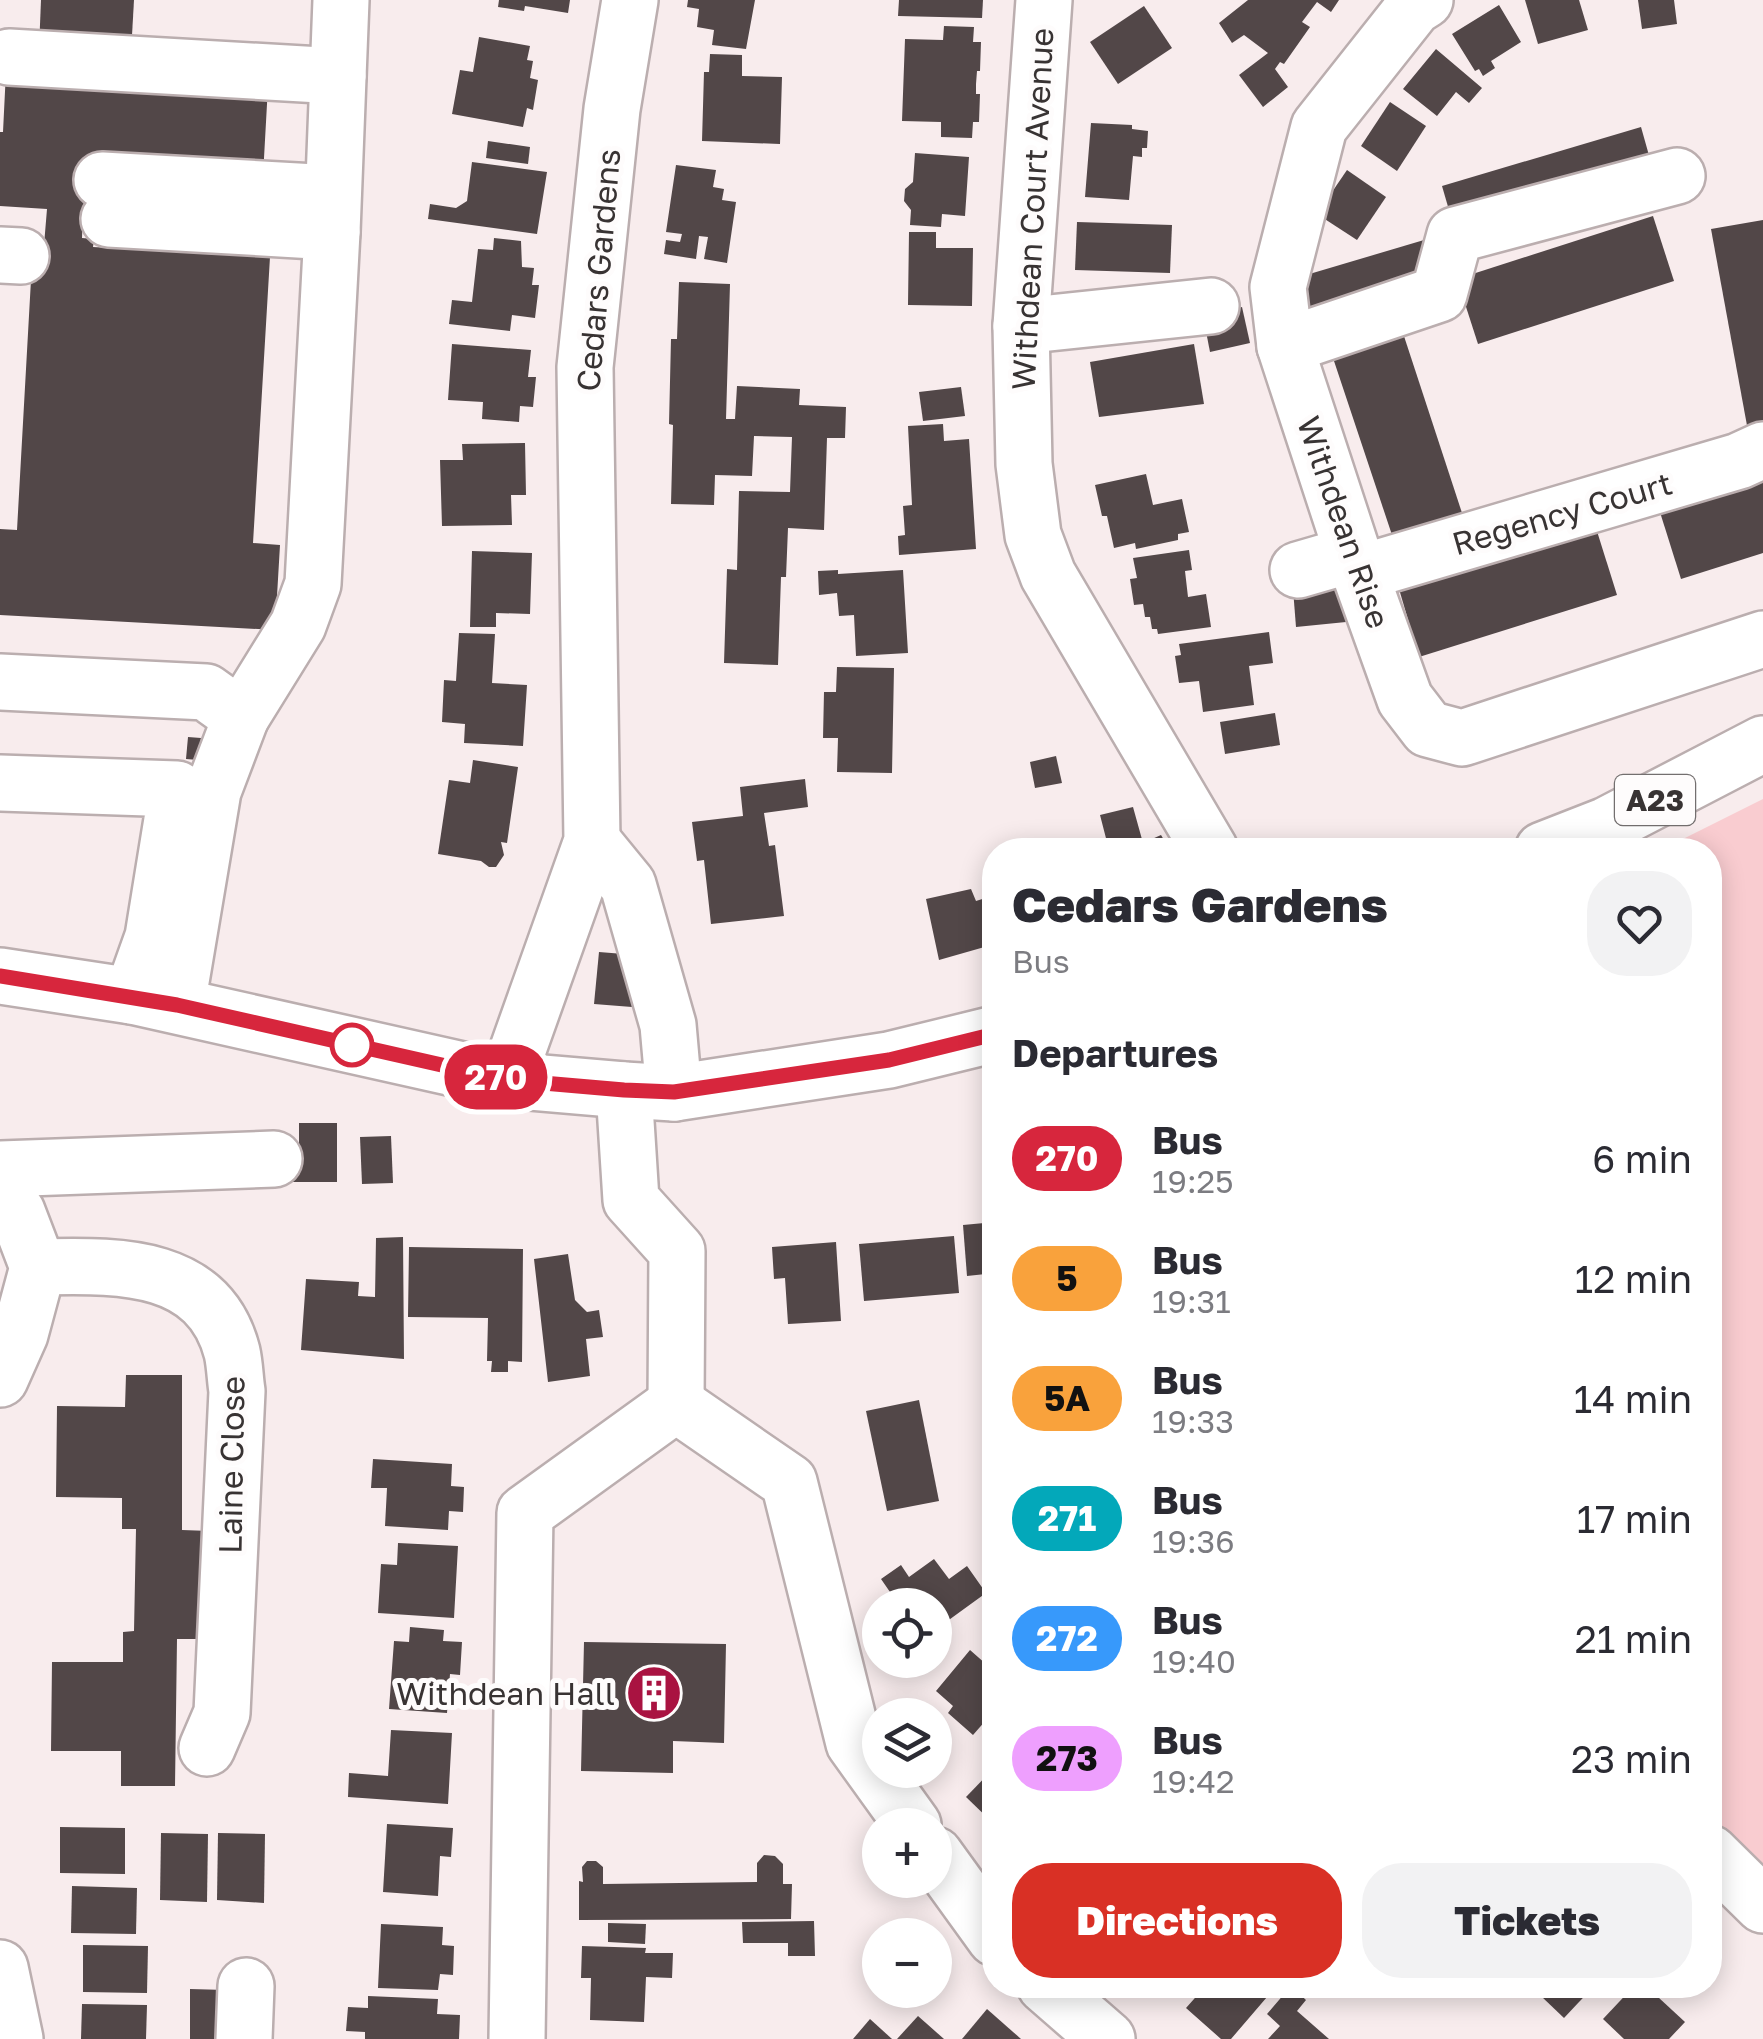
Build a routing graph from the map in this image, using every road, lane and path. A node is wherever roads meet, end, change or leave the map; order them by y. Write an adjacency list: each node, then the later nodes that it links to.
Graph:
1 (340, 0): 6 (main road)
2 (630, 0): 23 (main road, Cedars Gardens)
3 (1044, 0): 11 (main road, Withdean Court Avenue)
4 (1425, 0): 12 (main road, Withdean Rise)
5 (9, 57): 6 (main road)
6 (338, 76): 9 (main road)
7 (1676, 176): 12 (main road)
8 (106, 199): 9 (main road)
9 (333, 212): 18 (main road)
10 (1211, 306): 11 (main road)
11 (1020, 326): 21 (main road, Withdean Court Avenue)
12 (1285, 346): 14 (main road, Withdean Rise)
13 (1763, 450): 14 (main road, Regency Court)
14 (1357, 564): 15 (main road, Regency Court); 16 (main road, Withdean Rise)
15 (1298, 570)
16 (1763, 639)
17 (0, 682): 18 (main road)
18 (241, 717): 25 (main road)
19 (1763, 744): 22 (main road, A23)
20 (0, 783): 25 (main road)
21 (1203, 838)
22 (1574, 838)
23 (592, 842): 27 (main road, Cedars Gardens); 28 (main road)
24 (0, 976): 25 (main road)
25 (155, 1000): 27 (main road)
26 (982, 1037): 28 (main road)
27 (508, 1080): 28 (main road)
28 (649, 1091): 34 (main road)
29 (274, 1160): 30 (main road)
30 (0, 1169)
31 (0, 1190): 32 (main road)
32 (38, 1267): 33 (main road); 35 (main road, Laine Close)
33 (0, 1380)
34 (676, 1404): 36 (main road); 46 (main road)
35 (208, 1748)
36 (901, 1808)
37 (1722, 1865): 39 (main road)
38 (952, 1879): 40 (main road)
39 (1763, 1905)
40 (982, 1920)
41 (0, 1968): 44 (main road)
42 (246, 1986): 45 (main road)
43 (1060, 1998): 47 (main road)
44 (15, 2039)
45 (244, 2039)
46 (517, 2039)
47 (1107, 2039)

